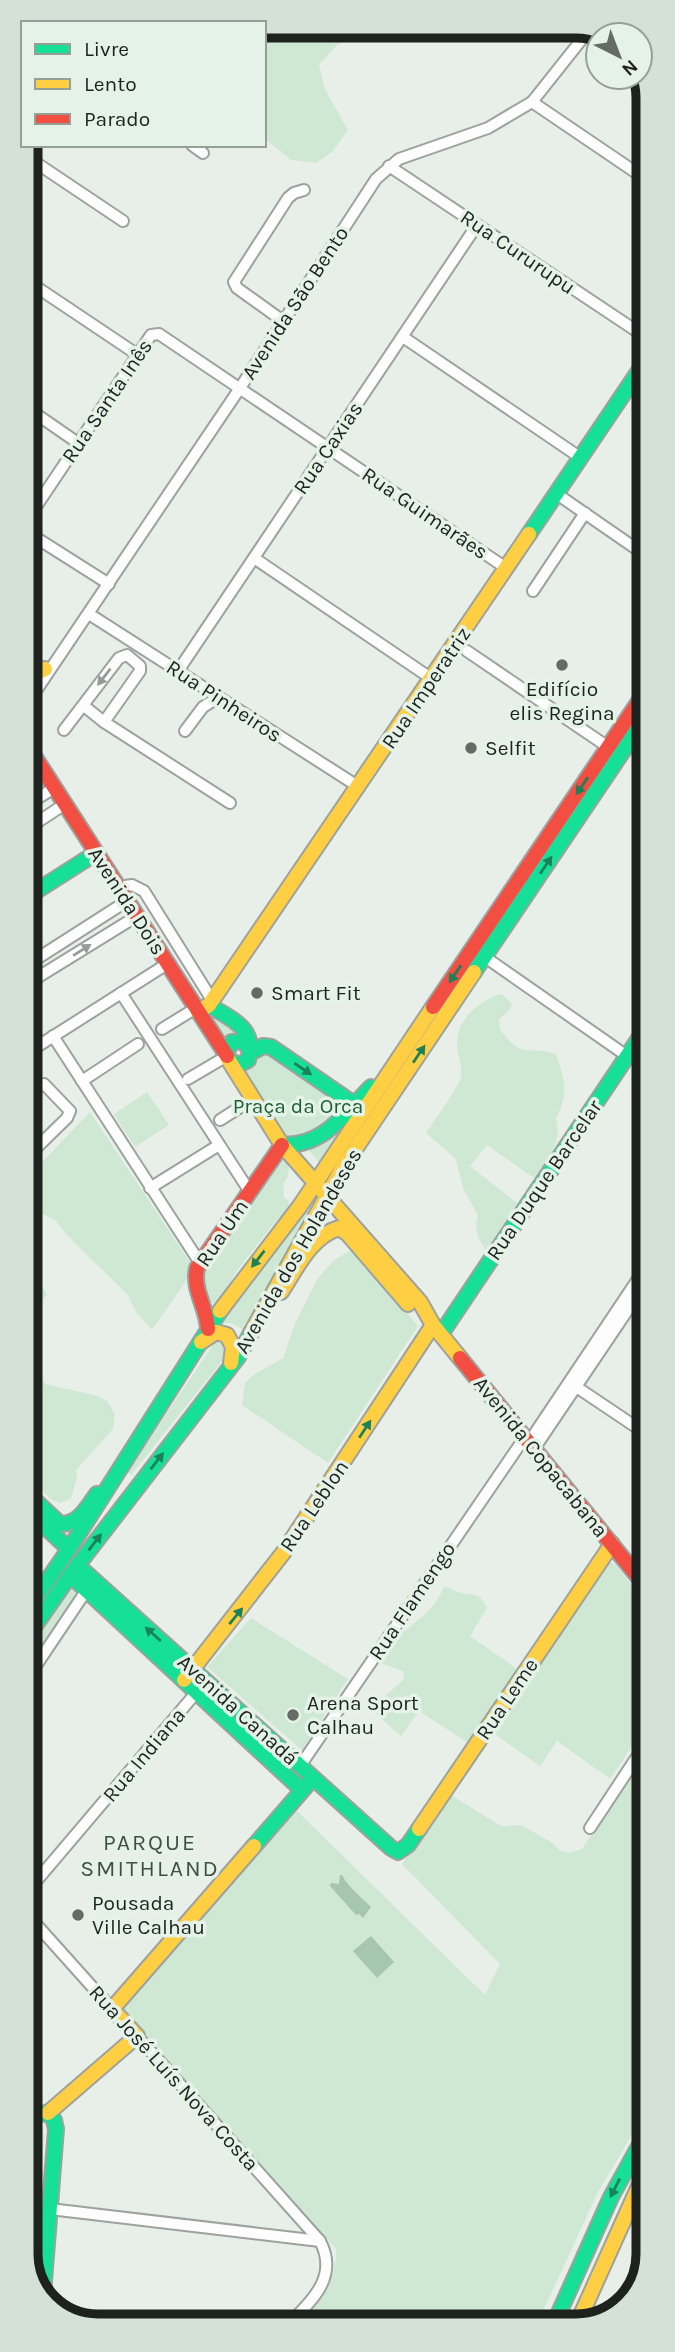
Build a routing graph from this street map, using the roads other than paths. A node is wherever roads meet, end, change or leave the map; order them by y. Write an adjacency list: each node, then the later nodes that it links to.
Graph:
1 (582, 39): 2 (street, Avenida São Bento)
2 (532, 102): 6 (street, Avenida São Bento); 7 (street)
3 (195, 147): 4 (street)
4 (203, 153)
5 (38, 164): 9 (street)
6 (388, 166): 10 (street, Rua Cururupu); 12 (street, Avenida São Bento)
7 (636, 173)
8 (304, 190): 12 (street)
9 (123, 221)
10 (477, 225): 13 (street, Rua Cururupu); 14 (street, Rua Caxias)
11 (38, 288): 15 (street)
12 (284, 321): 17 (street, Avenida São Bento)
13 (636, 330)
14 (402, 337): 20 (street, Rua Caxias); 21 (street)
15 (138, 355): 17 (street, Rua Santa Inês); 19 (street, Rua Santa Inês)
16 (636, 377): 21 (main road, Rua Imperatriz)
17 (240, 388): 20 (street, Rua Guimarães); 29 (street, Avenida São Bento)
18 (38, 415): 19 (street)
19 (78, 443): 23 (street, Rua Santa Inês)
20 (328, 448): 27 (street, Rua Caxias); 28 (street, Rua Guimarães)
21 (581, 458): 22 (main road, Rua Imperatriz)
22 (557, 494): 24 (street); 28 (main road, Rua Imperatriz)
23 (38, 503)
24 (584, 513): 26 (street); 30 (street)
25 (38, 539): 29 (street)
26 (636, 549)
27 (254, 558): 37 (street, Rua Caxias); 40 (street)
28 (506, 568): 40 (main road, Rua Imperatriz)
29 (109, 584): 31 (street, Avenida São Bento)
30 (533, 591)
31 (89, 614): 32 (street, Rua Pinheiros); 33 (street, Avenida São Bento)
32 (141, 647): 35 (street); 37 (street, Rua Pinheiros)
33 (63, 651): 36 (street, Avenida São Bento); 41 (street, Avenida São Bento)
34 (467, 651): 49 (street)
35 (132, 659): 43 (street, one-way to 43); 45 (street)
36 (45, 669): 38 (main road); 39 (street, Avenida São Bento)
37 (178, 671): 42 (street, Rua Pinheiros)
38 (38, 672)
39 (38, 675)
40 (432, 679): 51 (main road, Rua Imperatriz)
41 (38, 688)
42 (219, 698): 47 (street); 51 (street, Rua Pinheiros)
43 (84, 706): 45 (street); 46 (street)
44 (636, 706): 49 (main road)
45 (104, 722): 54 (street)
46 (64, 730)
47 (186, 732)
48 (636, 732): 62 (main road, Avenida dos Holandeses, one-way to 48)
49 (608, 747): 79 (main road, one-way to 79)
50 (38, 763): 52 (main road, Avenida Dois)
51 (359, 787): 67 (main road, Rua Imperatriz)
52 (54, 788): 53 (street); 55 (main road, Avenida Dois)
53 (38, 798)
54 (230, 803)
55 (65, 804): 56 (street); 57 (main road, Avenida Dois)
56 (38, 822)
57 (96, 853): 58 (main road, Avenida Dois); 59 (main road)
58 (118, 887): 60 (main road, Avenida Dois); 67 (street)
59 (38, 890)
60 (127, 901): 61 (main road, Avenida Dois); 63 (street)
61 (137, 916): 64 (main road, Avenida Dois); 65 (street, one-way to 61)
62 (485, 957): 73 (street); 80 (main road, Avenida dos Holandeses, one-way to 62)
63 (38, 958)
64 (167, 964): 66 (street); 67 (main road, Avenida Dois)
65 (38, 977)
66 (121, 993): 69 (street); 83 (street)
67 (203, 1006): 68 (street); 74 (main road, Avenida Dois); 74 (main road)
68 (162, 1029)
69 (53, 1037): 72 (street); 76 (street)
70 (636, 1043): 73 (main road, Rua Duque Barcelar)
71 (138, 1044): 76 (street)
72 (38, 1046)
73 (627, 1056): 93 (main road, Rua Duque Barcelar)
74 (239, 1060): 75 (street); 78 (main road, Avenida Dois); 79 (main road, one-way to 79)
75 (188, 1079)
76 (82, 1081): 86 (street)
77 (38, 1086): 84 (street)
78 (253, 1099): 81 (street); 82 (main road, Avenida Dois)
79 (359, 1107): 80 (main road); 82 (main road); 85 (main road, Avenida dos Holandeses)
80 (381, 1111): 88 (main road, Avenida dos Holandeses)
81 (220, 1121)
82 (282, 1144): 85 (main road, Avenida Dois); 87 (main road, Rua Um)
83 (219, 1145): 86 (street); 87 (street)
84 (38, 1146)
85 (316, 1182): 88 (main road, Avenida Copacabana); 89 (main road, Avenida dos Holandeses)
86 (150, 1188): 90 (street)
87 (250, 1192): 90 (main road, Rua Um)
88 (326, 1195): 89 (main road); 93 (main road, Avenida Copacabana); 94 (main road, Avenida dos Holandeses)
89 (300, 1206): 92 (main road, Avenida dos Holandeses, one-way to 92)
90 (200, 1264): 92 (main road, Rua Um)
91 (636, 1288): 97 (street, Rua Flamengo)
92 (208, 1329): 95 (main road, Avenida dos Holandeses)
93 (437, 1329): 94 (main road, Avenida Copacabana); 99 (main road, Avenida Copacabana); 111 (main road, Rua Leblon, one-way to 93)
94 (254, 1331): 96 (main road, Avenida dos Holandeses)
95 (197, 1346): 96 (main road); 100 (main road, Avenida dos Holandeses)
96 (225, 1374): 105 (main road, Avenida dos Holandeses, one-way to 96)
97 (573, 1385): 98 (street); 99 (street, Rua Flamengo)
98 (636, 1427)
99 (529, 1443): 103 (main road, Avenida Copacabana); 114 (street, Rua Flamengo)
100 (123, 1461): 101 (main road); 104 (main road, Avenida dos Holandeses)
101 (38, 1503)
102 (38, 1520): 104 (main road)
103 (612, 1544): 106 (main road, Avenida Copacabana); 118 (main road, Rua Leme)
104 (69, 1549): 108 (main road, Avenida dos Holandeses)
105 (73, 1570): 107 (main road, Avenida Canadá); 109 (main road, Avenida dos Holandeses)
106 (636, 1574)
107 (90, 1585): 110 (street); 111 (main road, Avenida Canadá)
108 (38, 1594)
109 (38, 1621)
110 (38, 1663)
111 (188, 1674): 112 (main road, Avenida Canadá)
112 (202, 1687): 114 (main road, Avenida Canadá); 116 (main road, Avenida Canadá); 119 (street, Rua Indiana)
113 (636, 1758): 117 (street)
114 (300, 1766): 115 (main road, Avenida Canadá)
115 (313, 1778): 116 (main road); 118 (main road, Avenida Canadá)
116 (302, 1790): 121 (main road)
117 (590, 1828)
118 (401, 1851)
119 (38, 1879)
120 (38, 1925): 121 (street, Rua José Luís Nova Costa)
121 (112, 2009): 122 (main road, Rua José Luís Nova Costa)
122 (137, 2036): 123 (main road); 130 (street, Rua José Luís Nova Costa)
123 (38, 2112)
124 (38, 2115): 129 (main road)
125 (635, 2151): 134 (main road, one-way to 134)
126 (636, 2179): 128 (main road)
127 (636, 2190): 128 (main road)
128 (634, 2194): 133 (main road)
129 (50, 2208): 130 (street); 131 (main road)
130 (320, 2241): 132 (street)
131 (44, 2279)
132 (299, 2313)
133 (582, 2313)
134 (558, 2314)

